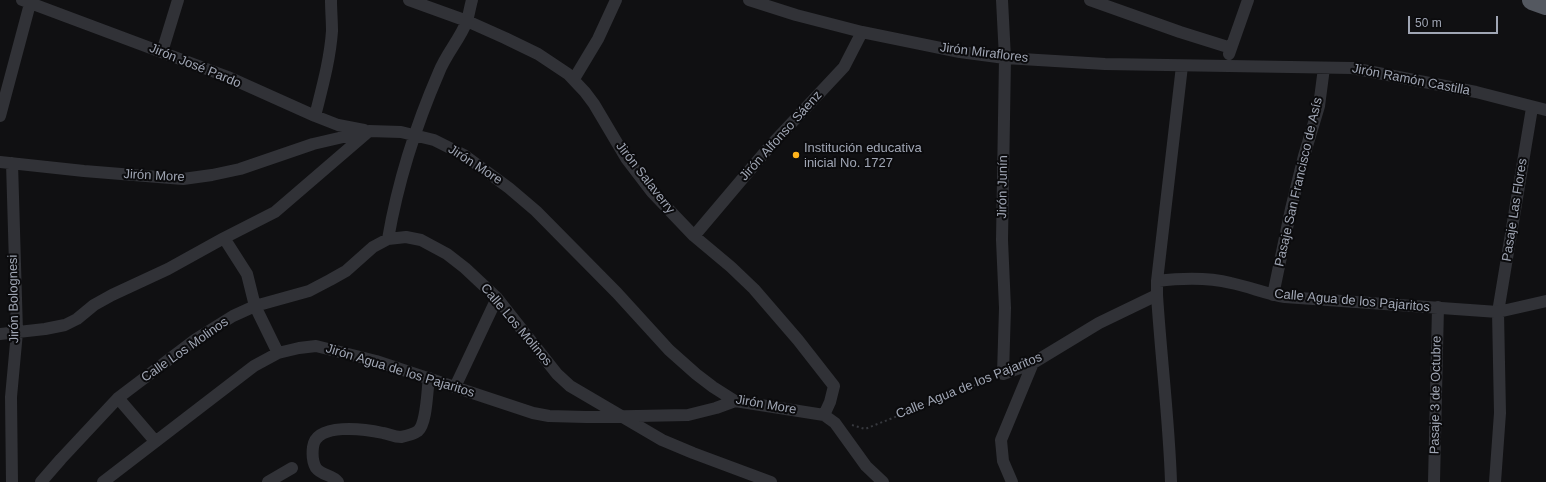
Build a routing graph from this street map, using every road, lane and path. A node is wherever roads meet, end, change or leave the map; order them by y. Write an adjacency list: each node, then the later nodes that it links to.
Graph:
1 (178, 0): 16 (street)
2 (331, 0): 25 (street)
3 (409, 0): 13 (street, Jirón Salaverry)
4 (472, 0): 13 (street)
5 (616, 0): 21 (street)
6 (748, 0): 14 (street, Jirón Miraflores)
7 (1002, 0): 17 (street, Jirón Junín)
8 (1090, 0): 15 (street)
9 (1248, 0): 15 (street)
10 (1532, 0): 12 (highway)
11 (28, 1): 16 (street, Jirón José Pardo); 24 (street)
12 (1546, 5)
13 (466, 21): 21 (street, Jirón Salaverry); 27 (street)
14 (862, 32): 17 (street, Jirón Miraflores); 29 (street, Jirón Alfonso Sáenz)
15 (1231, 48): 18 (street)
16 (162, 52): 25 (street, Jirón José Pardo)
17 (1005, 58): 19 (street, Jirón Miraflores); 44 (street, Jirón Junín)
18 (1226, 65): 19 (street, Jirón Miraflores); 20 (street, Jirón Ramón Castilla)
19 (1182, 66): 32 (street)
20 (1324, 68): 22 (street, Jirón Ramón Castilla); 33 (street, Pasaje San Francisco de Asís)
21 (574, 79): 29 (street, Jirón Salaverry)
22 (1532, 108): 23 (street, Jirón Ramón Castilla); 39 (street, Pasaje Las Flores)
23 (1546, 110)
24 (0, 116)
25 (315, 116): 26 (street, Jirón José Pardo)
26 (369, 131): 27 (street, Jirón More); 28 (street, Jirón More); 30 (street)
27 (416, 135): 31 (street); 48 (street, Jirón More)
28 (6, 163): 40 (street, Jirón Bolognesi)
29 (694, 236): 49 (street, Jirón Salaverry)
30 (224, 238): 37 (street); 40 (street)
31 (388, 238): 35 (street, Calle Los Molinos); 37 (street, Calle Los Molinos)
32 (1157, 281): 33 (street, Calle Agua de los Pajaritos); 34 (street)
33 (1273, 295): 38 (street, Calle Agua de los Pajaritos)
34 (1157, 296): 43 (street, Calle Agua de los Pajaritos); 62 (street)
35 (497, 298): 46 (street); 50 (street, Calle Los Molinos)
36 (1546, 300): 39 (street, Calle Agua de los Pajaritos)
37 (255, 306): 42 (street); 47 (street, Calle Los Molinos)
38 (1438, 307): 39 (street, Calle Agua de los Pajaritos); 63 (street, Pasaje 3 de Octubre)
39 (1498, 312): 64 (street, Pasaje Las Flores)
40 (17, 332): 41 (street); 54 (street, Jirón Bolognesi)
41 (0, 334)
42 (278, 353): 45 (street, Jirón Agua de los Pajaritos); 52 (street, Jirón Agua de los Pajaritos)
43 (1033, 363): 44 (street, Calle Agua de los Pajaritos); 61 (street)
44 (1003, 374): 51 (path, Calle Agua de los Pajaritos)
45 (429, 378): 46 (street, Jirón Agua de los Pajaritos); 58 (street)
46 (455, 387): 50 (street, Jirón Agua de los Pajaritos)
47 (118, 398): 52 (street); 55 (street, Calle Los Molinos)
48 (734, 401): 49 (street, Jirón More); 50 (street, Jirón Agua de los Pajaritos)
49 (824, 414): 60 (street)
50 (621, 416): 59 (street, Calle Los Molinos)
51 (849, 422)
52 (155, 441): 56 (street, Jirón Agua de los Pajaritos)
53 (292, 468): 57 (street)
54 (12, 482)
55 (41, 482)
56 (103, 482)
57 (268, 482)
58 (338, 482)
59 (771, 482)
60 (883, 482)
61 (1012, 482)
62 (1170, 482)
63 (1434, 482)
64 (1495, 482)

